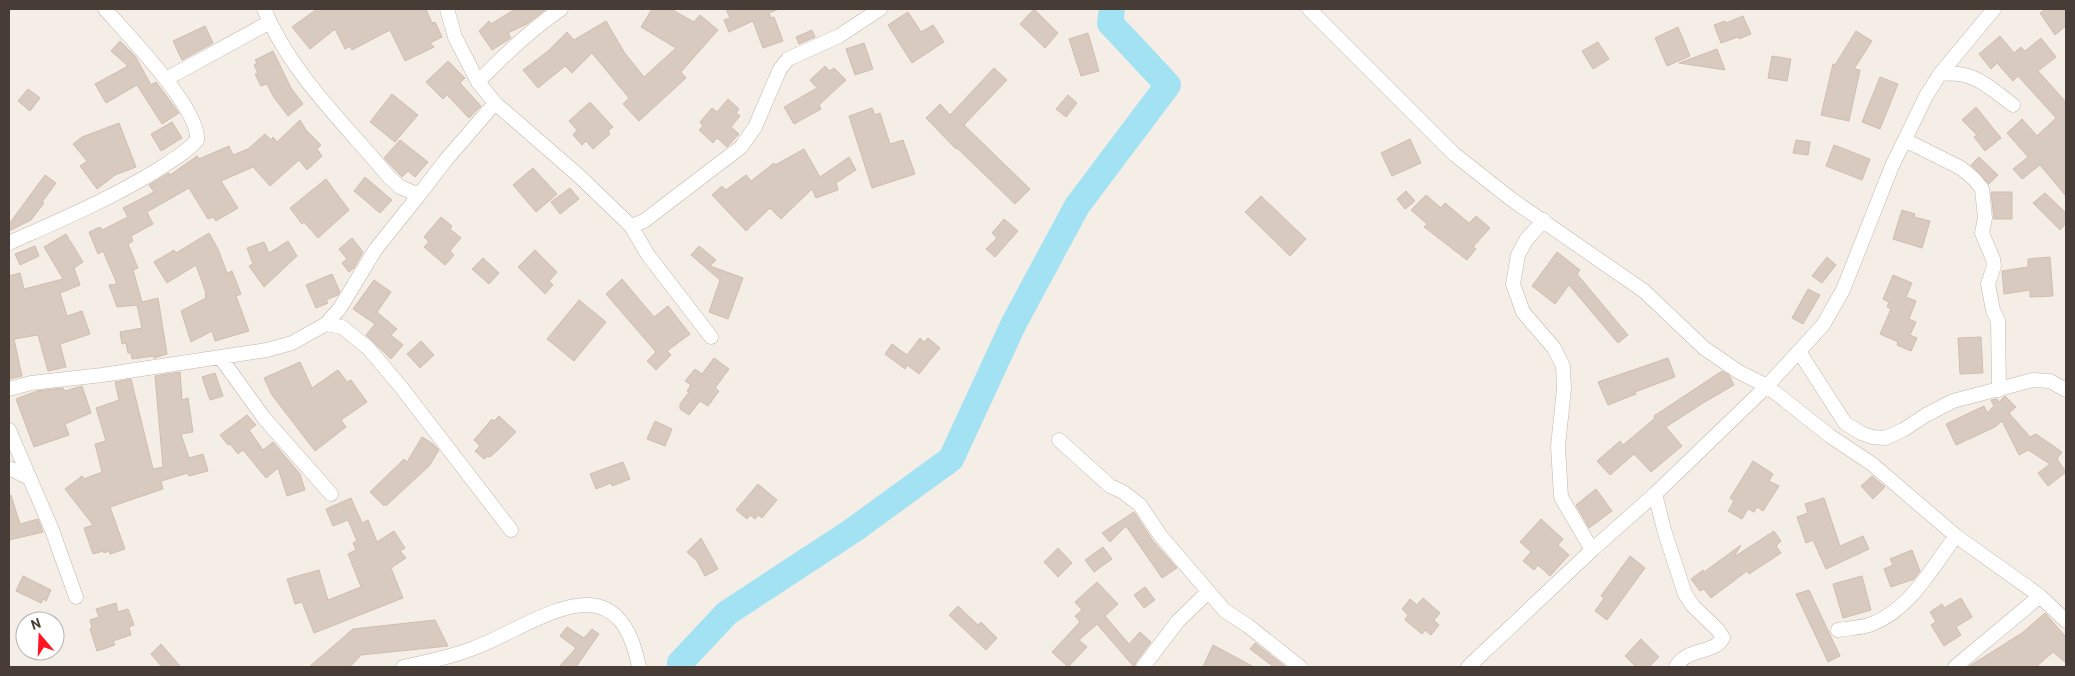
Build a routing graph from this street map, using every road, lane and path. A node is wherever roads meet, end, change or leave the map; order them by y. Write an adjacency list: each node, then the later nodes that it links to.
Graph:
1 (105, 9): 10 (street)
2 (264, 9): 8 (street)
3 (447, 9): 11 (street)
4 (561, 9): 11 (street)
5 (880, 9): 17 (street)
6 (1309, 9): 16 (street)
7 (1994, 9): 9 (street)
8 (270, 22): 10 (street); 15 (street)
9 (1940, 74): 13 (street); 14 (street)
10 (166, 79): 18 (street)
11 (478, 82): 12 (street)
12 (496, 103): 15 (street); 17 (street)
13 (2013, 105)
14 (1905, 140): 21 (street); 25 (street)
15 (419, 195): 19 (street)
16 (1544, 220): 23 (street); 35 (street)
17 (631, 226): 20 (street)
18 (9, 243)
19 (326, 324): 22 (street); 33 (street)
20 (711, 337)
21 (1800, 352): 23 (street); 25 (street)
22 (220, 357): 24 (street); 31 (street)
23 (1767, 386): 32 (street); 34 (street)
24 (9, 389)
25 (1999, 390): 26 (street)
26 (2066, 390)
27 (9, 430): 30 (street)
28 (1059, 440): 36 (street)
29 (9, 468): 30 (street)
30 (29, 478): 38 (street)
31 (331, 494)
32 (1655, 494): 35 (street); 46 (street)
33 (511, 530)
34 (1956, 536): 37 (street); 40 (street)
35 (1592, 550): 45 (street)
36 (1208, 592): 43 (street); 44 (street)
37 (2040, 596): 39 (street); 47 (street)
38 (76, 597)
39 (2066, 621)
40 (1838, 630)
41 (403, 667): 42 (street)
42 (639, 667)
43 (1143, 667)
44 (1300, 667)
45 (1468, 667)
46 (1676, 667)
47 (1955, 667)

